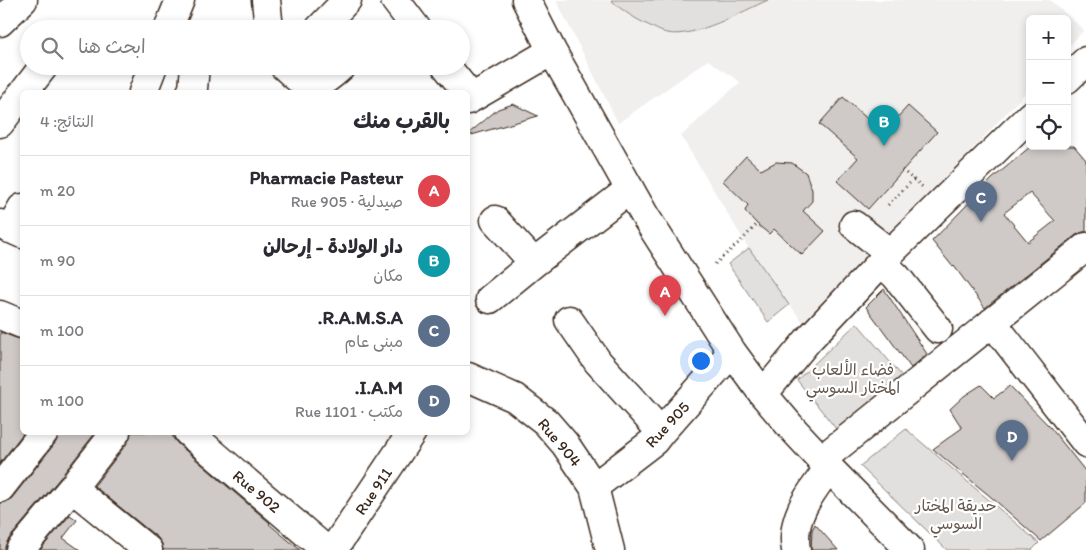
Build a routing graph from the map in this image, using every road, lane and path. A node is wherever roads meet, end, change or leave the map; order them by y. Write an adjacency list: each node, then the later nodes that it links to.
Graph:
1 (23, 0): 11 (street)
2 (180, 0): 7 (street)
3 (266, 0): 8 (street)
4 (347, 0): 9 (street)
5 (395, 0): 10 (street)
6 (526, 0): 12 (street)
7 (172, 20)
8 (268, 20)
9 (328, 20)
10 (410, 20)
11 (0, 22)
12 (552, 51): 25 (street); 31 (street)
13 (1086, 61): 20 (street)
14 (37, 75): 21 (street)
15 (150, 75): 22 (street)
16 (194, 75): 23 (street)
17 (295, 75): 18 (street)
18 (331, 75)
19 (453, 75): 24 (street)
20 (1071, 76)
21 (25, 90)
22 (144, 90)
23 (192, 90)
24 (464, 90)
25 (470, 95)
26 (20, 97): 28 (street)
27 (1026, 120): 38 (street)
28 (0, 123)
29 (902, 170): 30 (path)
30 (914, 179): 32 (path); 33 (path)
31 (630, 189): 39 (street); 47 (street)
32 (930, 194)
33 (888, 205)
34 (495, 220): 39 (street)
35 (756, 224): 40 (path)
36 (854, 225): 38 (street)
37 (1086, 247): 44 (street)
38 (886, 258): 46 (street); 49 (street)
39 (534, 263): 41 (street)
40 (715, 264)
41 (490, 300)
42 (0, 315): 45 (street)
43 (569, 320): 50 (street)
44 (992, 322): 55 (street); 56 (street)
45 (20, 323)
46 (938, 328)
47 (732, 352): 49 (street); 50 (street, Rue 905)
48 (470, 377): 57 (street, Rue 904)
49 (763, 394): 56 (street)
50 (660, 432): 57 (street, Rue 905)
51 (42, 435): 58 (street)
52 (114, 435): 59 (street)
53 (192, 435): 62 (street, Rue 902)
54 (410, 435): 63 (street, Rue 911)
55 (1086, 443)
56 (825, 464): 65 (street); 66 (street)
57 (594, 487): 64 (street, Rue 904)
58 (0, 488)
59 (72, 488): 60 (street); 61 (street)
60 (20, 550)
61 (148, 550)
62 (326, 550)
63 (333, 550)
64 (610, 550)
65 (796, 550)
66 (910, 550)

